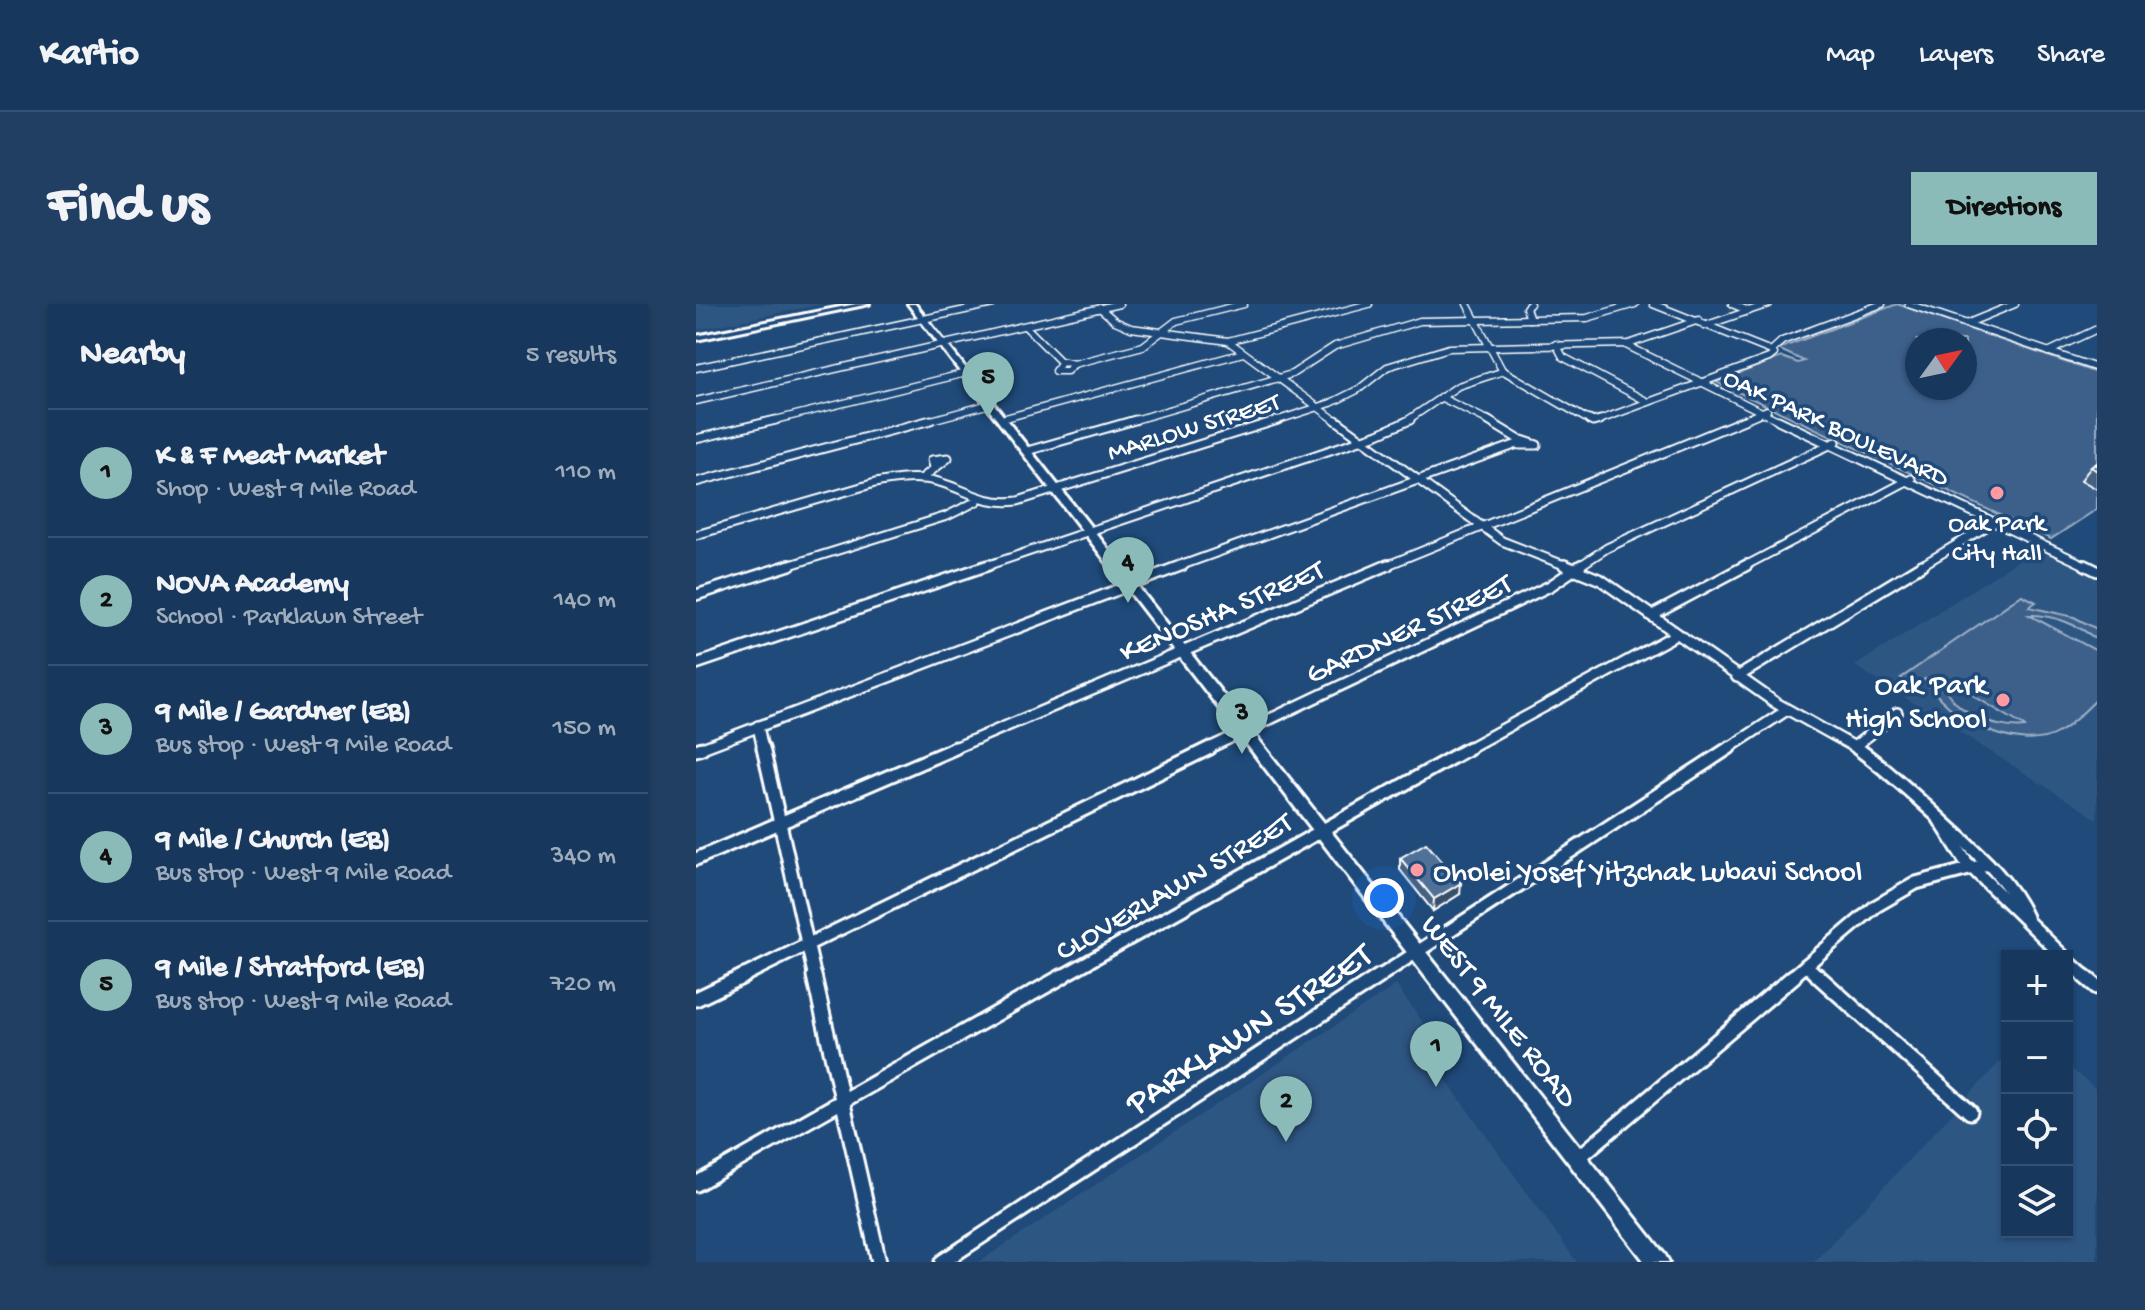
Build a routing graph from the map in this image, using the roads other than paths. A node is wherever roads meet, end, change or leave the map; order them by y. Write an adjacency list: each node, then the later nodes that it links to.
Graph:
1 (840, 304): 20 (main road)
2 (866, 304): 20 (main road)
3 (911, 304): 21 (main road, WEST 9 MILE ROAD)
4 (993, 304): 21 (street)
5 (1119, 304): 18 (street)
6 (1244, 304): 28 (street)
7 (1369, 304): 30 (street)
8 (1467, 304): 22 (street)
9 (1530, 304): 23 (street)
10 (1635, 304): 23 (street)
11 (1653, 304): 24 (street, OAK PARK BOULEVARD)
12 (1662, 304): 24 (street, OAK PARK BOULEVARD)
13 (1732, 304): 19 (street)
14 (1769, 304): 19 (street, MARLOW STREET)
15 (1882, 304): 35 (street)
16 (1908, 304): 25 (street)
17 (2015, 304): 25 (street)
18 (1100, 308): 26 (street); 28 (street)
19 (1749, 311): 24 (street, MARLOW STREET)
20 (816, 312): 29 (main road)
21 (924, 319): 31 (main road, WEST 9 MILE ROAD); 40 (street)
22 (1475, 319): 23 (street); 34 (street); 44 (street)
23 (1530, 319)
24 (1702, 323): 33 (street, MARLOW STREET); 35 (street, OAK PARK BOULEVARD)
25 (1966, 324): 36 (street)
26 (1025, 326): 31 (street); 38 (street)
27 (2097, 329): 36 (street)
28 (1161, 333): 30 (street); 39 (street)
29 (696, 335)
30 (1228, 341): 37 (street)
31 (944, 344): 43 (main road, WEST 9 MILE ROAD); 47 (street)
32 (1556, 344): 33 (street, MARLOW STREET); 34 (street, MARLOW STREET); 48 (street)
33 (1624, 344): 45 (street, OAK PARK BOULEVARD)
34 (1489, 345): 42 (street); 50 (street, MARLOW STREET)
35 (1771, 351): 45 (street)
36 (2048, 352): 41 (street)
37 (1243, 353): 44 (street); 52 (street)
38 (1062, 362): 39 (street); 39 (street)
39 (1074, 364)
40 (696, 368)
41 (2097, 368)
42 (1504, 371): 46 (street); 48 (street)
43 (966, 373): 49 (main road, WEST 9 MILE ROAD); 53 (street)
44 (1278, 378): 50 (street); 56 (street)
45 (1701, 382): 48 (street); 51 (street, OAK PARK BOULEVARD)
46 (1440, 397): 54 (street); 60 (street)
47 (696, 401)
48 (1648, 402)
49 (990, 404): 52 (main road, WEST 9 MILE ROAD); 62 (street)
50 (1317, 407): 54 (street); 63 (street, MARLOW STREET)
51 (1764, 411): 55 (street, OAK PARK BOULEVARD); 66 (street, KENOSHA STREET)
52 (1002, 419): 56 (main road, WEST 9 MILE ROAD)
53 (696, 439)
54 (1361, 440): 60 (street); 67 (street)
55 (1833, 443): 61 (street, OAK PARK BOULEVARD); 70 (street, GARDNER STREET)
56 (1027, 451): 63 (main road, WEST 9 MILE ROAD)
57 (934, 467): 59 (street)
58 (696, 472): 62 (street)
59 (921, 479): 64 (street, MARLOW STREET); 68 (street, MARLOW STREET)
60 (1415, 480): 66 (street); 72 (street)
61 (1910, 480): 65 (street, OAK PARK BOULEVARD); 74 (street)
62 (697, 482)
63 (1057, 489): 64 (street, MARLOW STREET); 67 (main road, WEST 9 MILE ROAD)
64 (977, 501): 73 (street)
65 (1997, 521): 69 (street, OAK PARK BOULEVARD); 71 (street, OAK PARK BOULEVARD); 78 (street)
66 (1482, 528): 70 (street); 76 (street, KENOSHA STREET)
67 (1091, 532): 72 (main road, WEST 9 MILE ROAD); 77 (street)
68 (696, 535)
69 (2097, 565)
70 (1576, 568): 74 (street); 82 (street, GARDNER STREET)
71 (2097, 571)
72 (1133, 585): 76 (main road, WEST 9 MILE ROAD); 81 (street)
73 (696, 595)
74 (1651, 616): 75 (street)
75 (1677, 634): 78 (street); 87 (street, CLOVERLAWN STREET)
76 (1183, 651): 82 (main road, WEST 9 MILE ROAD); 86 (street, KENOSHA STREET)
77 (696, 664)
78 (1737, 677): 79 (street)
79 (1787, 710): 83 (street); 94 (street, PARKLAWN STREET)
80 (1897, 713): 83 (street)
81 (758, 726): 84 (street); 86 (street)
82 (1246, 731): 87 (main road, WEST 9 MILE ROAD); 92 (street, GARDNER STREET)
83 (1855, 746): 85 (street)
84 (696, 750)
85 (1939, 818): 89 (street); 90 (street)
86 (780, 823): 88 (street, KENOSHA STREET); 92 (street)
87 (1323, 830): 94 (main road, WEST 9 MILE ROAD); 99 (street, CLOVERLAWN STREET)
88 (696, 859)
89 (1988, 864): 90 (street); 91 (street)
90 (1972, 868): 91 (street); 95 (street)
91 (2026, 917): 93 (street)
92 (808, 945): 98 (street, GARDNER STREET); 99 (street)
93 (2057, 950)
94 (1416, 951): 101 (main road, WEST 9 MILE ROAD); 104 (street, PARKLAWN STREET)
95 (1806, 965): 100 (street); 101 (street)
96 (2073, 965): 97 (street)
97 (2097, 987)
98 (696, 999)
99 (843, 1101): 102 (street, CLOVERLAWN STREET); 103 (street)
100 (1970, 1112)
101 (1578, 1158): 105 (main road, WEST 9 MILE ROAD)
102 (696, 1184)
103 (879, 1262)
104 (942, 1262)
105 (1658, 1262)

